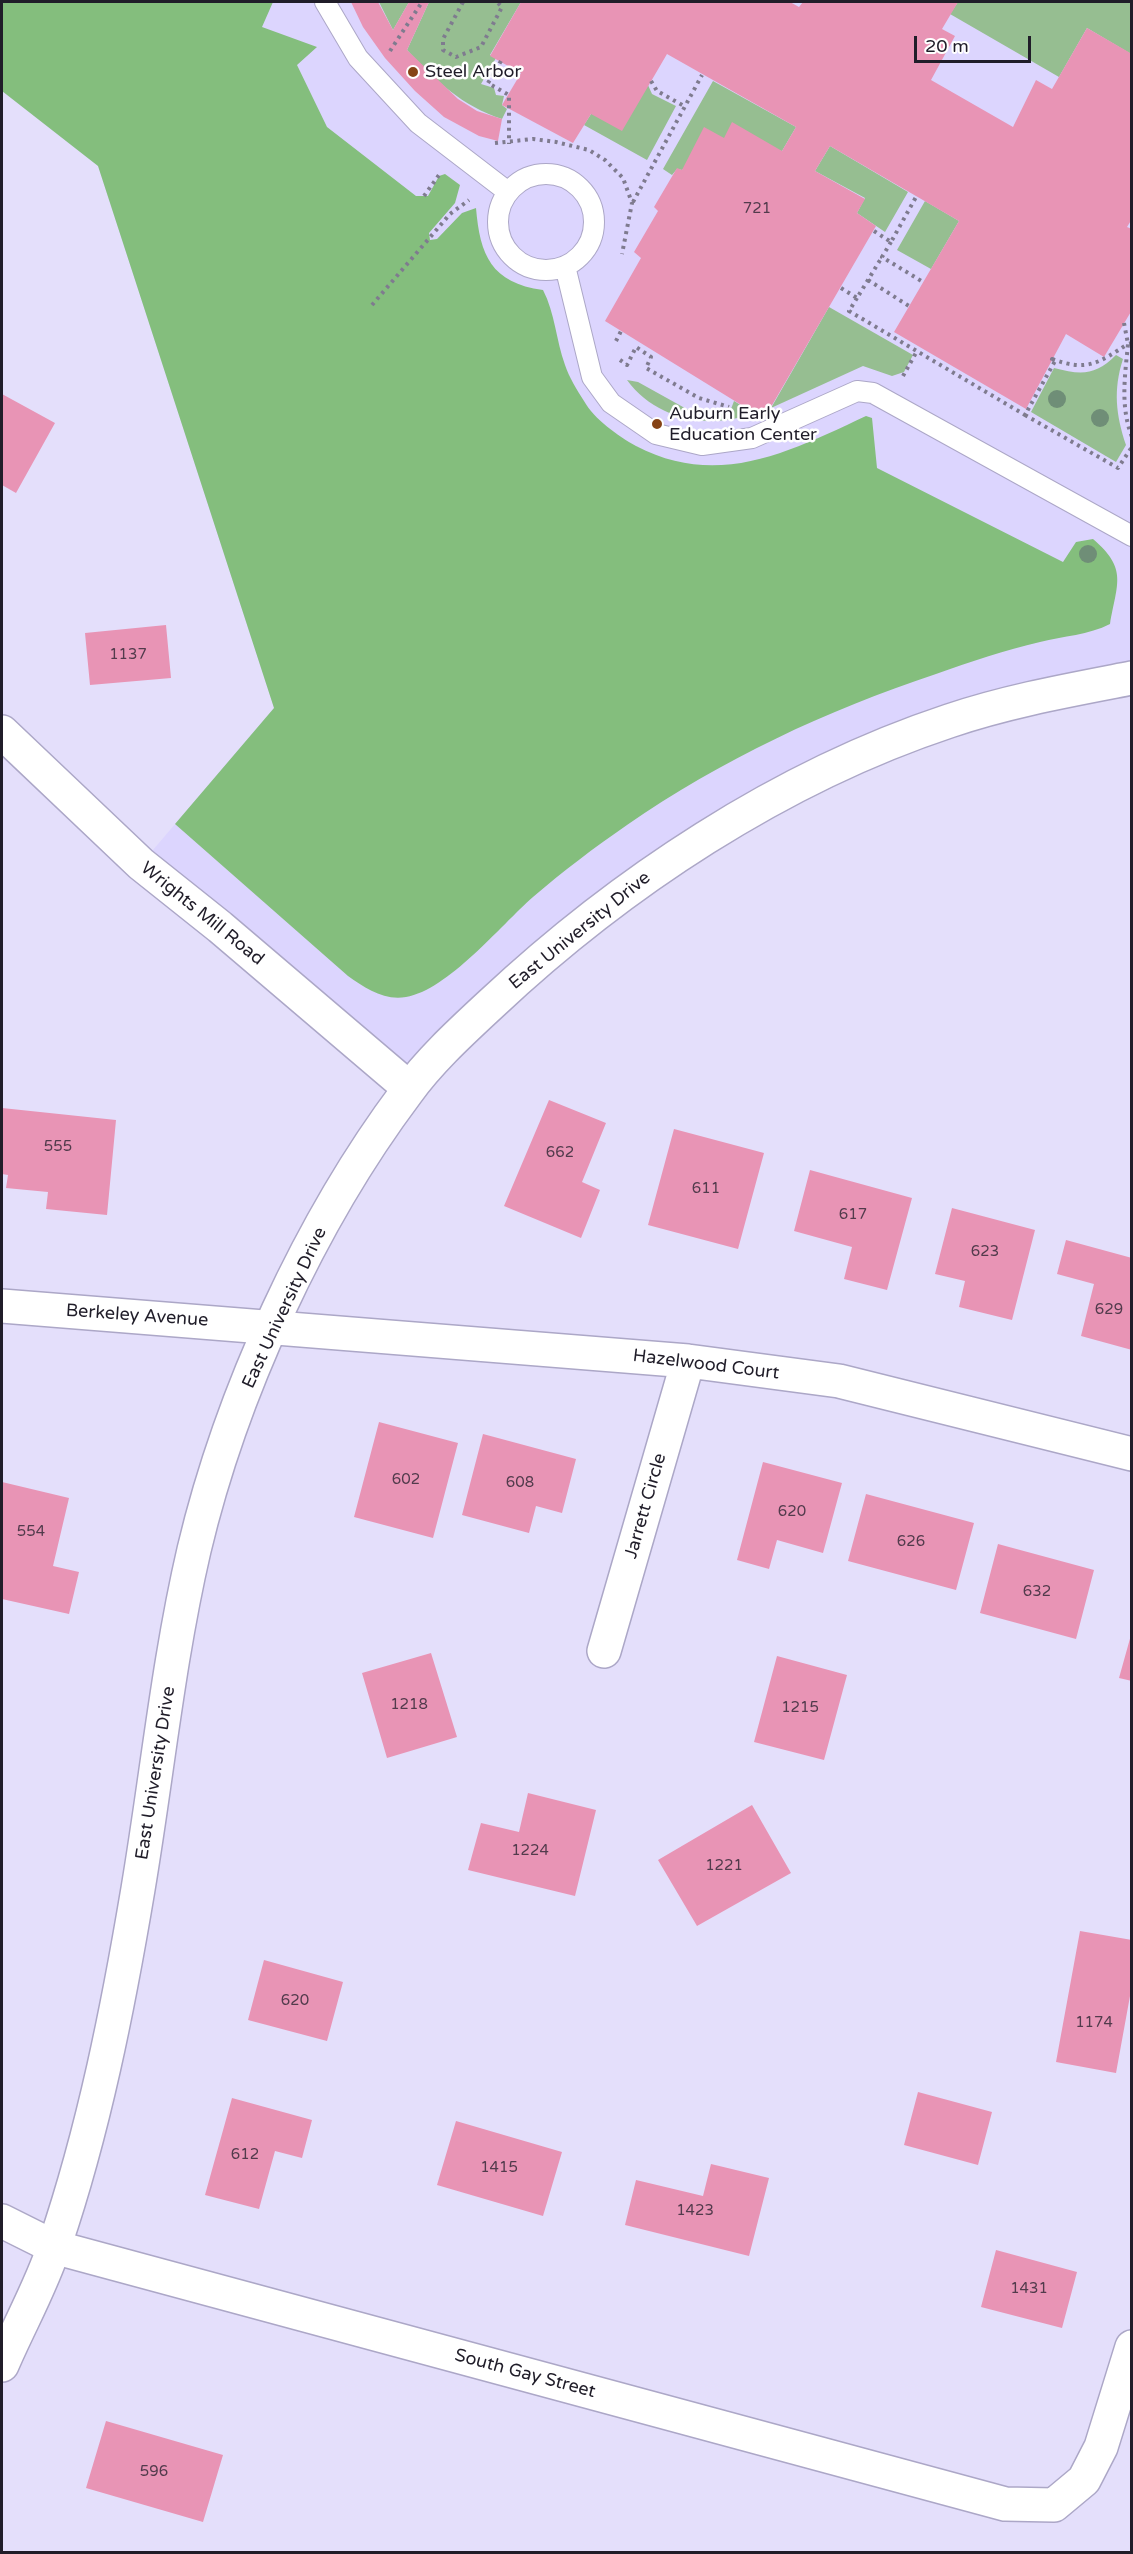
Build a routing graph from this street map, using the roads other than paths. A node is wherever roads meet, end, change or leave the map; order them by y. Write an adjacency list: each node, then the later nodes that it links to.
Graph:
1 (325, 2): 2 (lane)
2 (508, 192): 3 (lane); 3 (lane)
3 (565, 266): 4 (lane)
4 (1131, 537)
5 (1131, 678): 7 (street, East University Drive)
6 (2, 732): 7 (street, Wrights Mill Road)
7 (409, 1089): 9 (street, East University Drive)
8 (2, 1306): 9 (street, Berkeley Avenue)
9 (272, 1327): 10 (street, Hazelwood Court); 14 (street, East University Drive)
10 (688, 1361): 11 (street, Hazelwood Court); 12 (street, Jarrett Circle)
11 (1131, 1454)
12 (604, 1651)
13 (2, 2221): 14 (street, South Gay Street)
14 (54, 2247): 15 (street, South Gay Street); 16 (street, East University Drive)
15 (1131, 2347)
16 (2, 2365)

